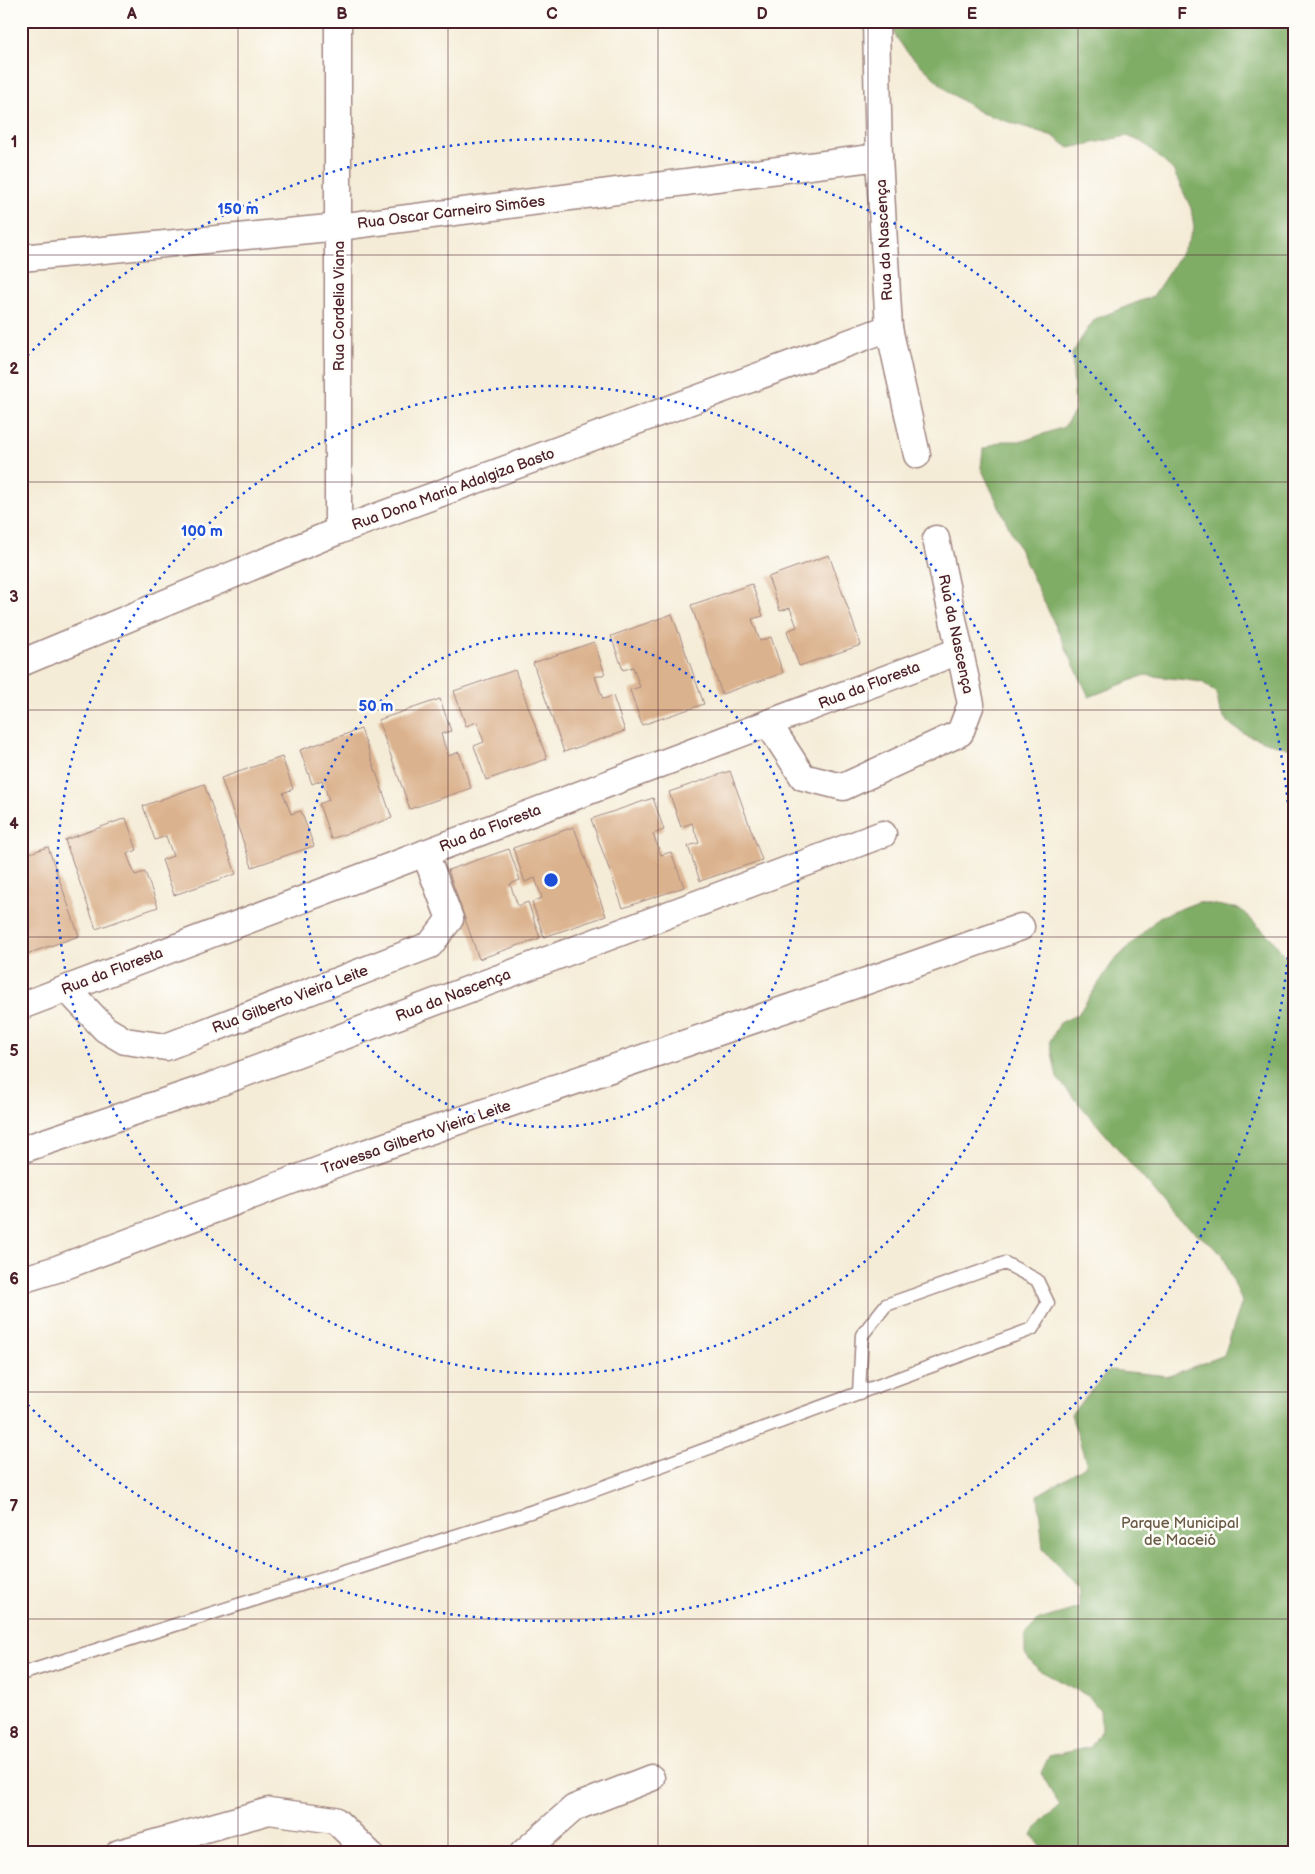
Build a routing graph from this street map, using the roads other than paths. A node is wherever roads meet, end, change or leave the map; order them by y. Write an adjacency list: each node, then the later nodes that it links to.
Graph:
1 (338, 21): 4 (street, Rua Cordelia Viana)
2 (876, 21): 3 (street, Rua da Nascença)
3 (879, 157): 4 (street, Rua Oscar Carneiro Simões); 6 (street, Rua da Nascença)
4 (339, 227): 5 (street, Rua Oscar Carneiro Simões); 8 (street, Rua Cordelia Viana)
5 (21, 258)
6 (889, 328): 7 (street, Rua da Nascença); 8 (street, Rua Dona Maria Adalgiza Basto)
7 (917, 455)
8 (338, 531): 11 (street, Rua Dona Maria Adalgiza Basto)
9 (936, 539): 10 (street, Rua da Nascença)
10 (959, 650): 12 (street, Rua da Floresta); 12 (street, Rua da Nascença)
11 (21, 663)
12 (768, 723): 14 (street, Rua da Floresta)
13 (883, 834): 18 (street, Rua da Nascença)
14 (425, 853): 16 (street, Rua da Floresta); 16 (street, Rua Gilberto Vieira Leite)
15 (1021, 927): 19 (street, Travessa Gilberto Vieira Leite)
16 (66, 988): 17 (street, Rua da Floresta)
17 (21, 1006)
18 (21, 1150)
19 (21, 1280)
20 (859, 1393): 20 (lane); 21 (lane)
21 (21, 1674)
22 (651, 1778): 25 (street)
23 (119, 1853): 24 (street)
24 (369, 1853)
25 (523, 1853)

